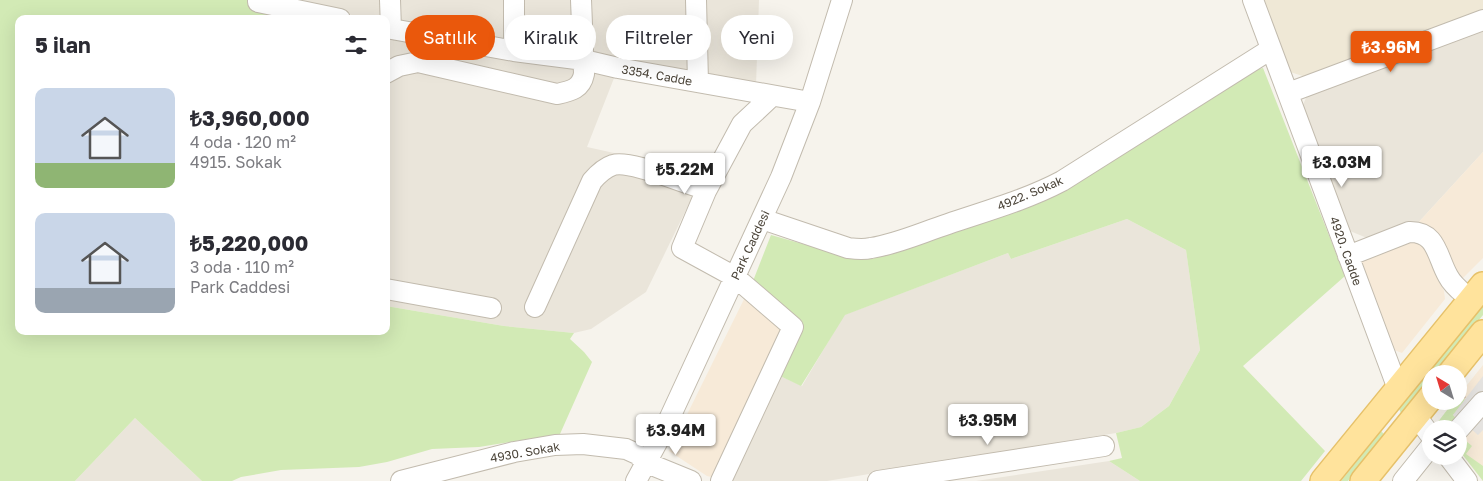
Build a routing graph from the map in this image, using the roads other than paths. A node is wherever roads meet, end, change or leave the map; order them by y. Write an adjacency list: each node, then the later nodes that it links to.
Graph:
1 (390, 0): 9 (street)
2 (514, 0): 10 (street)
3 (581, 0): 11 (street)
4 (696, 0): 18 (street)
5 (842, 0): 21 (street, Park Caddesi)
6 (1253, 0): 15 (street, 4920. Cadde)
7 (258, 1): 8 (street)
8 (322, 15)
9 (389, 15)
10 (514, 15)
11 (582, 15)
12 (1483, 20): 19 (street)
13 (390, 28): 14 (street, 3354. Cadde)
14 (505, 49)
15 (1271, 49): 19 (street, 4920. Cadde); 23 (street, 4922. Sokak)
16 (584, 60): 17 (street); 18 (street, 3354. Cadde)
17 (390, 71)
18 (698, 82): 20 (street, 3354. Cadde)
19 (1288, 93): 24 (street, 4920. Cadde)
20 (772, 96): 21 (street, 3354. Cadde); 22 (street)
21 (810, 102): 23 (street, Park Caddesi)
22 (706, 191): 25 (street); 28 (street)
23 (762, 219): 25 (street, Park Caddesi)
24 (1348, 256): 27 (street); 32 (street, 4920. Cadde)
25 (735, 277): 40 (street, Park Caddesi); 45 (street)
26 (390, 290): 29 (street)
27 (1477, 292): 32 (main road)
28 (535, 307)
29 (491, 308)
30 (1483, 333): 31 (main road)
31 (1466, 365)
32 (1398, 389): 47 (main road)
33 (1474, 400): 36 (street)
34 (1422, 408): 35 (main road)
35 (1416, 416): 37 (street); 48 (main road)
36 (1464, 420)
37 (1422, 424)
38 (1104, 446): 46 (street)
39 (1422, 457): 49 (street)
40 (647, 463): 42 (street, 4930. Sokak); 43 (street, Park Caddesi); 44 (street, 4930. Sokak)
41 (1455, 465): 50 (street)
42 (401, 481)
43 (636, 481)
44 (691, 481)
45 (721, 481)
46 (878, 481)
47 (1323, 481)
48 (1363, 481)
49 (1403, 481)
50 (1467, 481)

